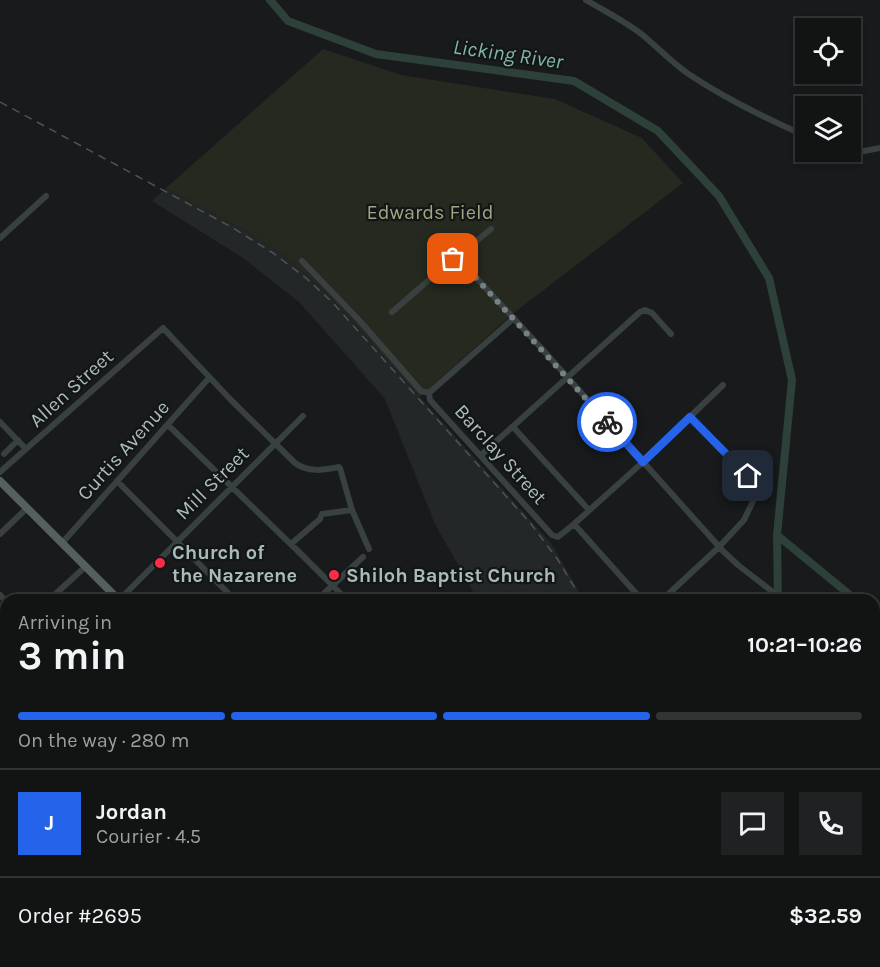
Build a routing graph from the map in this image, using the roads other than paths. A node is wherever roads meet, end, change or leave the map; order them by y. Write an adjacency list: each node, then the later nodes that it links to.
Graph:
1 (586, 0): 2 (street)
2 (795, 130)
3 (880, 148): 4 (street)
4 (861, 151)
5 (46, 196): 7 (street)
6 (491, 229): 8 (street)
7 (0, 238)
8 (457, 257): 10 (street); 11 (street)
9 (302, 261): 16 (street, Barclay Street)
10 (392, 312)
11 (514, 318): 14 (street); 16 (street)
12 (671, 334): 14 (street)
13 (209, 378): 20 (street, Curtis Avenue); 23 (street); 24 (street, Allen Street)
14 (568, 378): 21 (street); 27 (street)
15 (723, 385): 18 (street)
16 (429, 393): 26 (street, Barclay Street)
17 (303, 416): 23 (street, Mill Street)
18 (690, 417): 27 (street); 40 (street)
19 (0, 422): 22 (street)
20 (168, 425): 30 (street, Curtis Avenue); 31 (street)
21 (513, 427): 26 (street); 34 (street)
22 (18, 440): 24 (street); 25 (street)
23 (275, 444): 31 (street, Mill Street); 33 (street)
24 (26, 449): 28 (street, Allen Street)
25 (4, 454)
26 (481, 455): 35 (street, Barclay Street)
27 (643, 462): 34 (street); 40 (street)
28 (0, 472)
29 (0, 481): 32 (main road)
30 (117, 481): 37 (street); 38 (street, Curtis Avenue)
31 (231, 488): 37 (street, Mill Street); 39 (street)
32 (27, 508): 36 (street); 38 (main road)
33 (352, 510): 39 (street); 41 (street)
34 (589, 510): 35 (street)
35 (574, 524): 51 (street)
36 (0, 534)
37 (177, 542): 47 (street, Mill Street); 48 (street)
38 (62, 543): 43 (main road)
39 (291, 544): 44 (street)
40 (719, 547): 52 (street); 53 (street)
41 (369, 549)
42 (363, 557): 44 (street)
43 (86, 567): 45 (street); 46 (main road)
44 (332, 586): 49 (street); 50 (street)
45 (56, 594)
46 (113, 594)
47 (125, 594)
48 (229, 594)
49 (323, 594)
50 (341, 594)
51 (637, 594)
52 (668, 594)
53 (775, 594)

